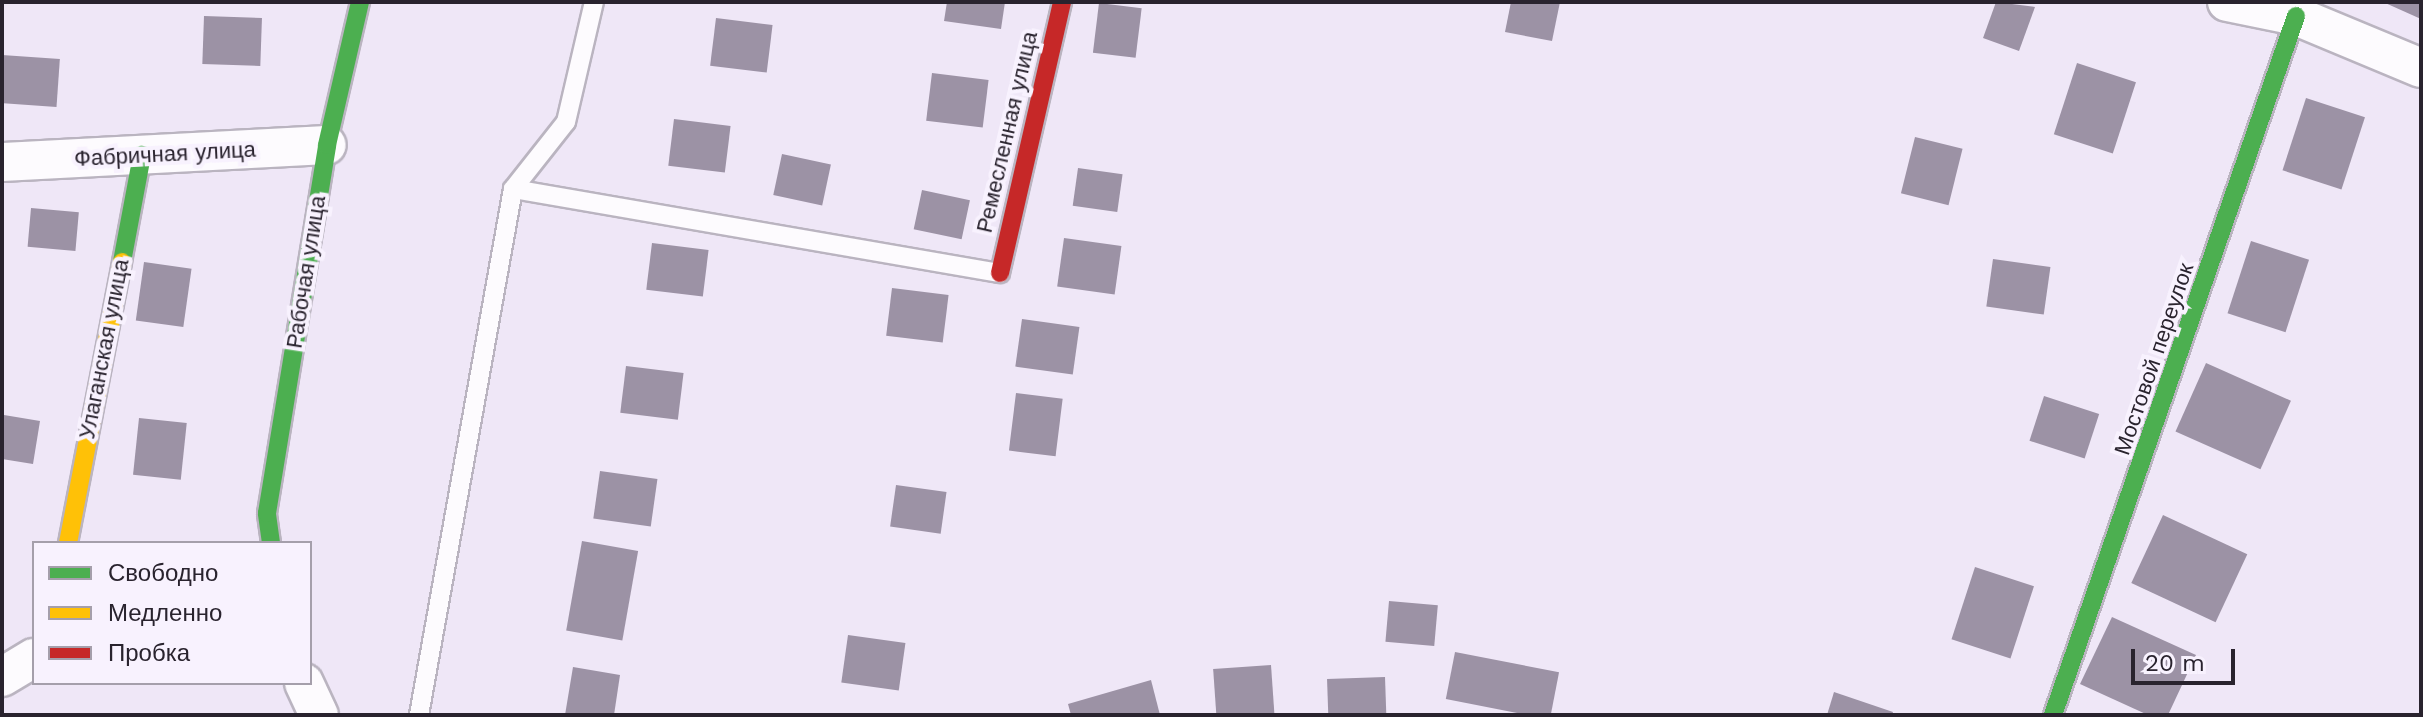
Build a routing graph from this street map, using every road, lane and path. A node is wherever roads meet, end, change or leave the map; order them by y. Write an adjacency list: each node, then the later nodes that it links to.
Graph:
1 (360, 2): 7 (street, Рабочая улица)
2 (594, 2): 10 (lane)
3 (1062, 2): 11 (street, Ремесленная улица)
4 (2227, 2): 5 (street)
5 (2296, 16): 6 (street); 19 (street, Мостовой переулок)
6 (2421, 68)
7 (327, 145): 8 (street, Фабричная улица); 13 (street, Рабочая улица)
8 (142, 155): 9 (street, Фабричная улица); 12 (street, Улаганская улица)
9 (2, 162)
10 (513, 189): 11 (lane); 18 (lane)
11 (1000, 273)
12 (68, 541)
13 (271, 541)
14 (32, 659): 15 (street)
15 (2, 677)
16 (305, 685): 17 (street)
17 (319, 715)
18 (419, 715)
19 (2053, 715)

